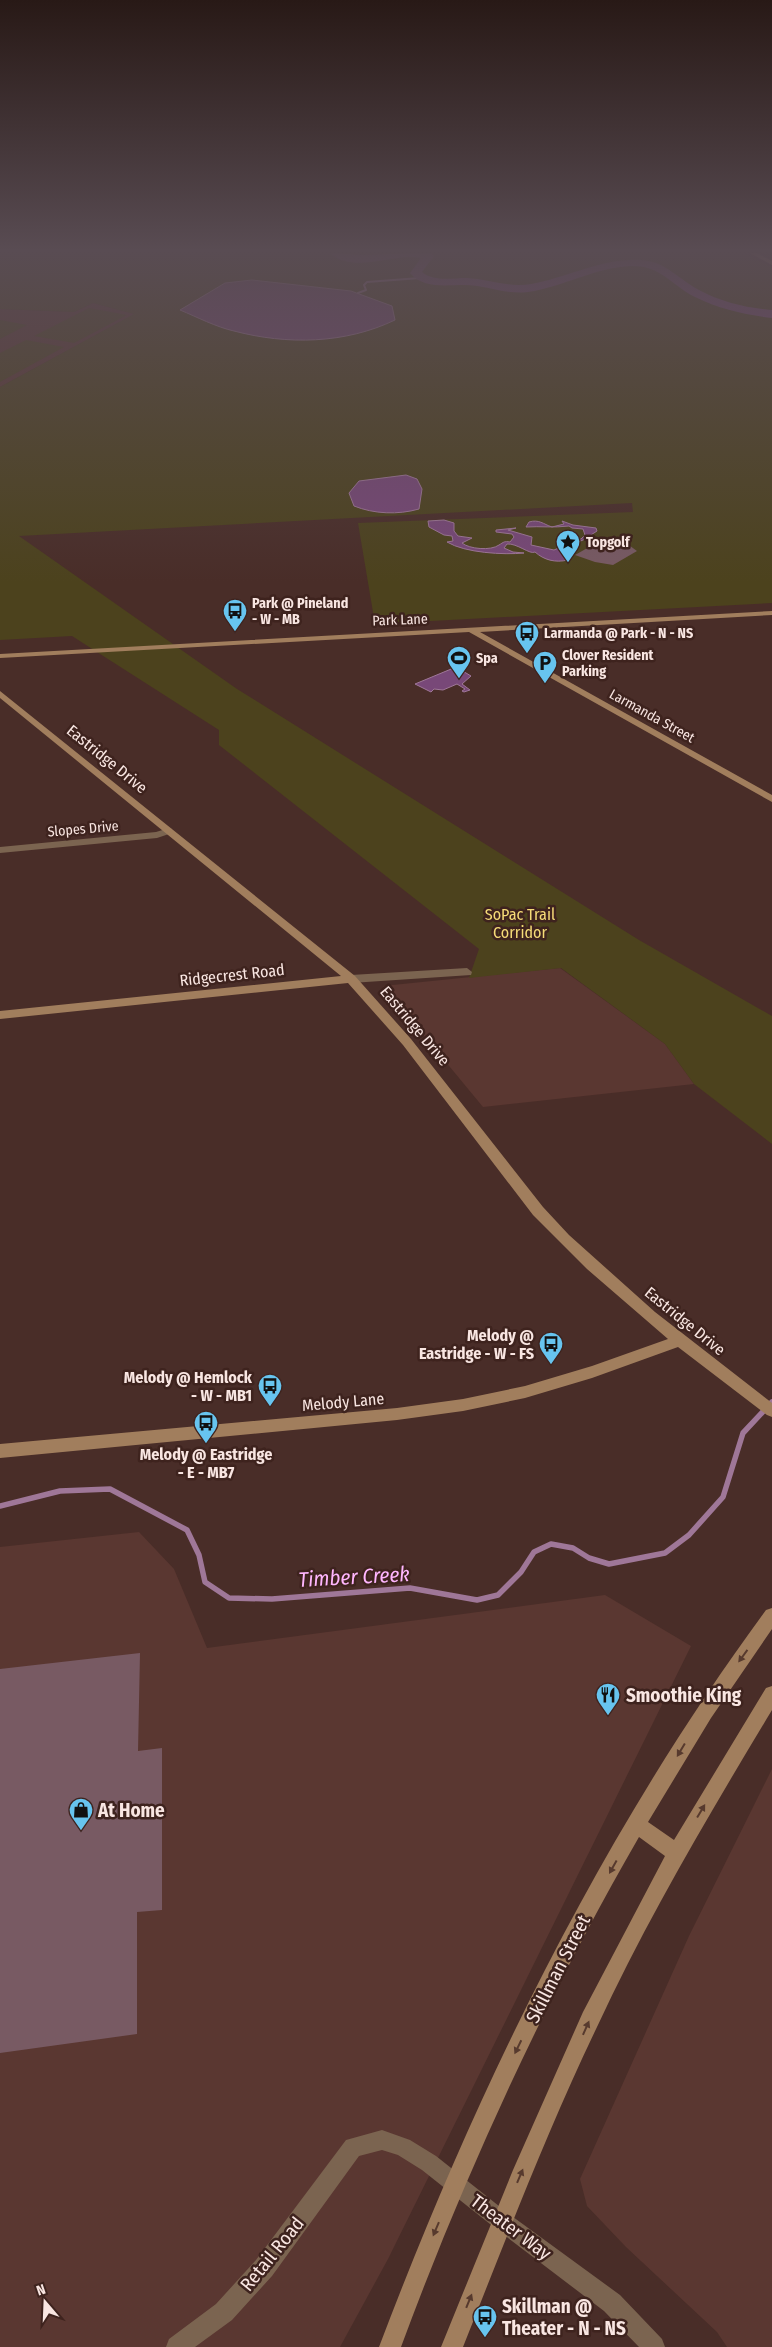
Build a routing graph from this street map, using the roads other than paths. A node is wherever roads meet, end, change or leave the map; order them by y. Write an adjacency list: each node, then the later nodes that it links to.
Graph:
1 (772, 608): 3 (main road, Park Lane)
2 (772, 613): 4 (main road, Park Lane)
3 (470, 628): 4 (main road, Park Lane); 5 (main road, Park Lane); 6 (main road, Larmanda Street)
4 (498, 629): 6 (main road)
5 (179, 642): 7 (main road, Park Lane); 8 (main road, Park Lane)
6 (499, 646): 10 (main road, Larmanda Street)
7 (0, 648)
8 (0, 656)
9 (0, 694): 11 (main road, Eastridge Drive)
10 (772, 799)
11 (168, 831): 12 (street, Slopes Drive); 14 (main road, Eastridge Drive)
12 (0, 850)
13 (467, 972): 14 (street, Ridgecrest Road)
14 (351, 979): 15 (main road, Ridgecrest Road); 16 (main road, Eastridge Drive)
15 (0, 1015)
16 (680, 1340): 17 (main road, Eastridge Drive); 18 (main road, Melody Lane)
17 (772, 1411)
18 (0, 1451)
19 (772, 1616): 21 (main road, Skillman Street, one-way to 21)
20 (772, 1694): 22 (main road, one-way to 20)
21 (636, 1824): 22 (main road); 24 (main road, Skillman Street, one-way to 24)
22 (676, 1853): 25 (main road, one-way to 22)
23 (353, 2147): 24 (street, Theater Way); 26 (street, Retail Road)
24 (455, 2184): 25 (street, Theater Way); 27 (main road, Skillman Street, one-way to 27)
25 (502, 2222): 28 (main road, one-way to 25); 29 (street, Theater Way)
26 (178, 2347)
27 (390, 2347)
28 (452, 2347)
29 (654, 2347)

